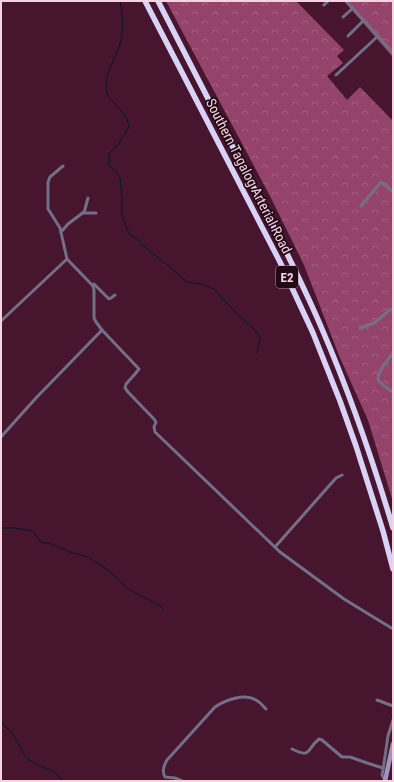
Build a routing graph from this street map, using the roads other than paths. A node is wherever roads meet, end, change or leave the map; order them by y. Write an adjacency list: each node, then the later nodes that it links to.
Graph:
1 (145, 1): 33 (highway, Southern Tagalog Arterial Road / E2)
2 (158, 1): 31 (highway, Southern Tagalog Arterial Road / E2)
3 (328, 1): 5 (street)
4 (346, 1): 6 (street)
5 (324, 5)
6 (353, 8): 7 (street); 8 (street)
7 (343, 17)
8 (364, 20): 9 (street); 10 (street)
9 (348, 36)
10 (378, 36): 11 (street); 12 (street)
11 (393, 52)
12 (336, 75)
13 (63, 166): 19 (street)
14 (393, 192): 16 (street)
15 (88, 198): 18 (street)
16 (361, 206)
17 (96, 213): 18 (street)
18 (81, 214): 19 (street)
19 (61, 232): 20 (street)
20 (68, 259): 21 (street); 24 (street)
21 (93, 286): 22 (street); 26 (street)
22 (115, 295)
23 (393, 309): 25 (street)
24 (1, 321)
25 (360, 328)
26 (102, 330): 29 (street); 32 (street)
27 (393, 353): 28 (street)
28 (393, 392)
29 (1, 437)
30 (342, 475): 32 (street)
31 (393, 528)
32 (275, 547): 34 (street)
33 (393, 569)
34 (393, 629)
35 (378, 700): 36 (street)
36 (393, 706)
37 (266, 709): 43 (street)
38 (393, 720): 41 (street)
39 (393, 744): 42 (main road)
40 (292, 749): 41 (street)
41 (383, 768): 42 (street)
42 (385, 780)
43 (182, 781)

